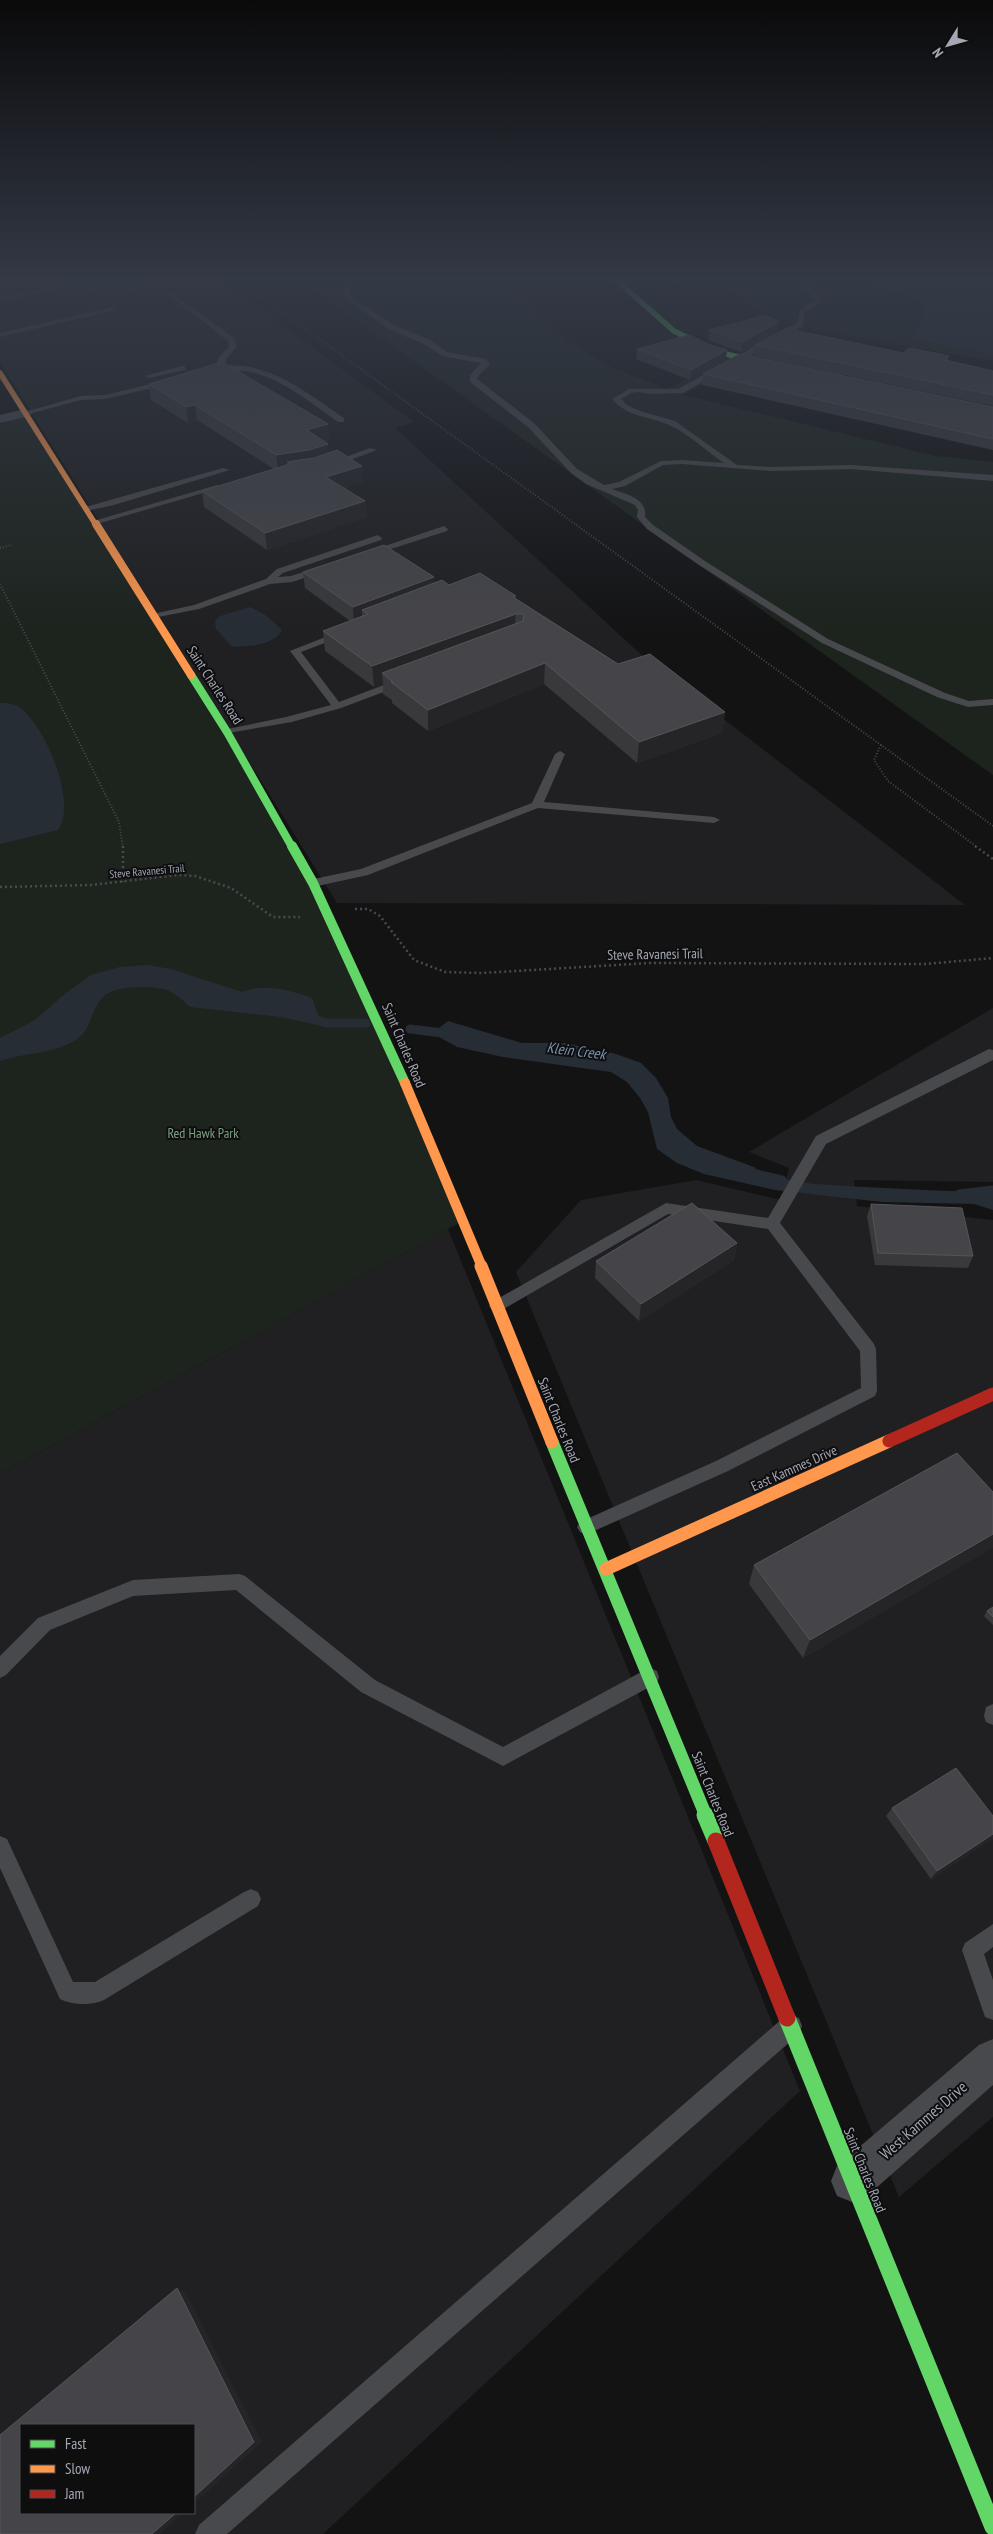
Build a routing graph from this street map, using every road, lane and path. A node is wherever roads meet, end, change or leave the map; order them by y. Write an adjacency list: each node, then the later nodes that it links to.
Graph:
1 (15, 397): 8 (street, Saint Charles Road)
2 (99, 397): 7 (lane)
3 (305, 397): 10 (lane)
4 (400, 397): 34 (path)
5 (495, 397): 17 (lane)
6 (619, 397): 12 (lane)
7 (81, 398): 8 (lane)
8 (25, 413): 9 (street); 18 (street, Saint Charles Road)
9 (0, 419)
10 (341, 420)
11 (373, 450): 13 (lane)
12 (735, 467): 15 (lane); 17 (lane)
13 (321, 468)
14 (226, 470): 18 (lane)
15 (993, 478)
16 (226, 486): 19 (lane)
17 (602, 488): 31 (lane)
18 (86, 508): 19 (street, Saint Charles Road)
19 (94, 522): 28 (street, Saint Charles Road)
20 (444, 529): 24 (lane)
21 (378, 538): 26 (lane)
22 (12, 545): 23 (path)
23 (0, 548)
24 (359, 557)
25 (330, 566): 26 (lane)
26 (269, 581): 28 (lane)
27 (0, 584): 40 (path)
28 (152, 615): 33 (street, Saint Charles Road)
29 (351, 630): 32 (lane)
30 (410, 679): 32 (lane)
31 (993, 702)
32 (337, 706): 33 (lane)
33 (227, 732): 41 (street, Saint Charles Road)
34 (881, 745): 38 (path); 39 (path)
35 (560, 754): 36 (lane)
36 (537, 805): 37 (lane); 41 (lane)
37 (714, 820)
38 (993, 826)
39 (993, 859)
40 (123, 882): 42 (path, Steve Ravanesi Trail); 44 (path, Steve Ravanesi Trail)
41 (313, 883): 48 (street, Saint Charles Road)
42 (0, 887)
43 (350, 909): 45 (path, Steve Ravanesi Trail)
44 (306, 917)
45 (993, 958)
46 (993, 1055): 47 (lane)
47 (772, 1224): 48 (lane); 50 (lane)
48 (497, 1306): 50 (street, Saint Charles Road)
49 (993, 1394): 51 (street, East Kammes Drive)
50 (586, 1527): 51 (street, Saint Charles Road)
51 (606, 1569): 53 (street, Saint Charles Road)
52 (0, 1669): 53 (lane)
53 (650, 1677): 58 (street, Saint Charles Road)
54 (0, 1846): 55 (lane)
55 (251, 1899)
56 (993, 1934): 57 (lane)
57 (993, 2009)
58 (791, 2026): 60 (street, Saint Charles Road); 62 (lane)
59 (993, 2059): 60 (street, West Kammes Drive)
60 (852, 2181): 61 (street, Saint Charles Road)
61 (993, 2527)
62 (208, 2534)

